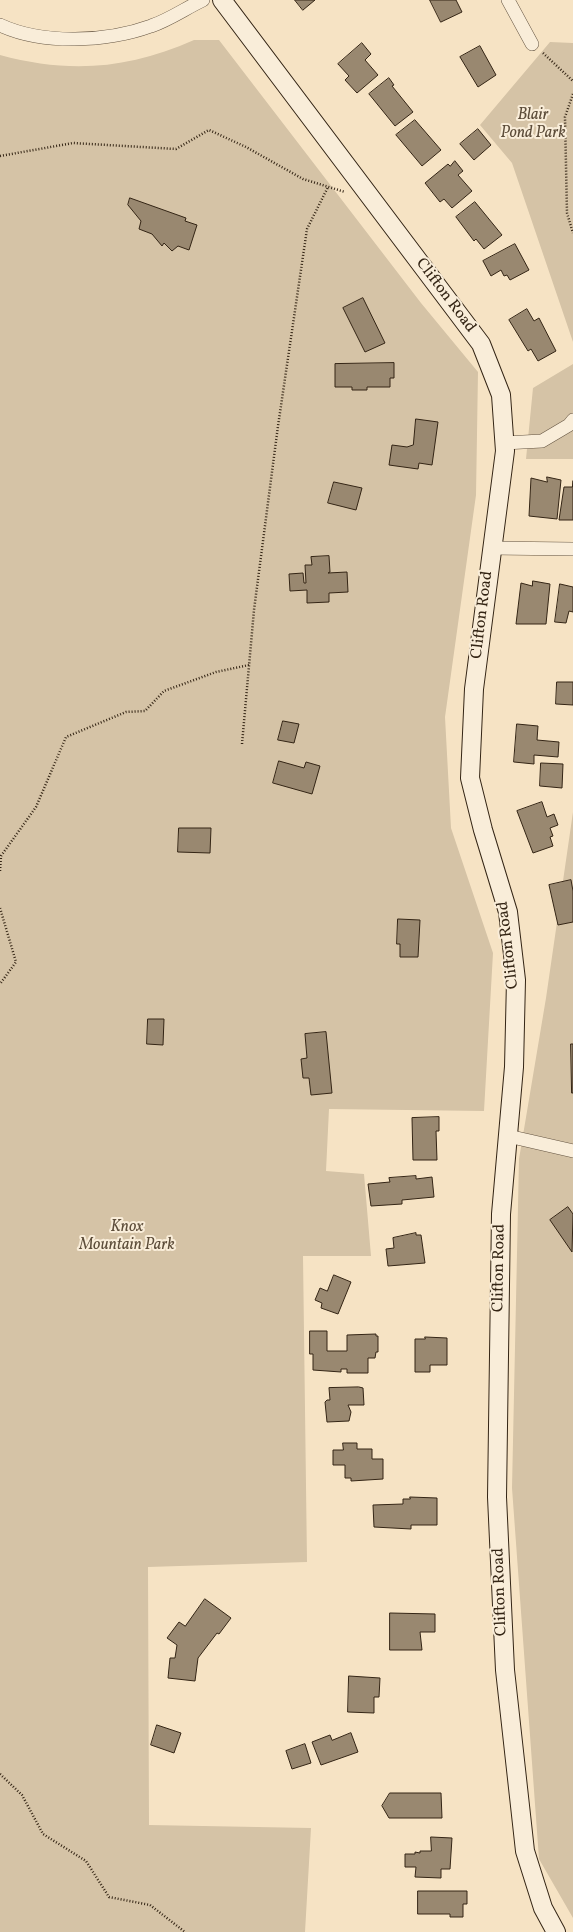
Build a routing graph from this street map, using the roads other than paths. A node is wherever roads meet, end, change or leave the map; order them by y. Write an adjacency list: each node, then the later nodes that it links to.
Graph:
1 (203, 0): 4 (street)
2 (222, 0): 7 (main road, Clifton Road)
3 (508, 0): 5 (street)
4 (0, 26)
5 (532, 44)
6 (573, 420): 7 (street)
7 (504, 443): 8 (main road, Clifton Road)
8 (492, 548): 9 (street); 10 (main road, Clifton Road)
9 (573, 549)
10 (508, 1136): 11 (street); 12 (main road, Clifton Road)
11 (573, 1151)
12 (556, 1932)

